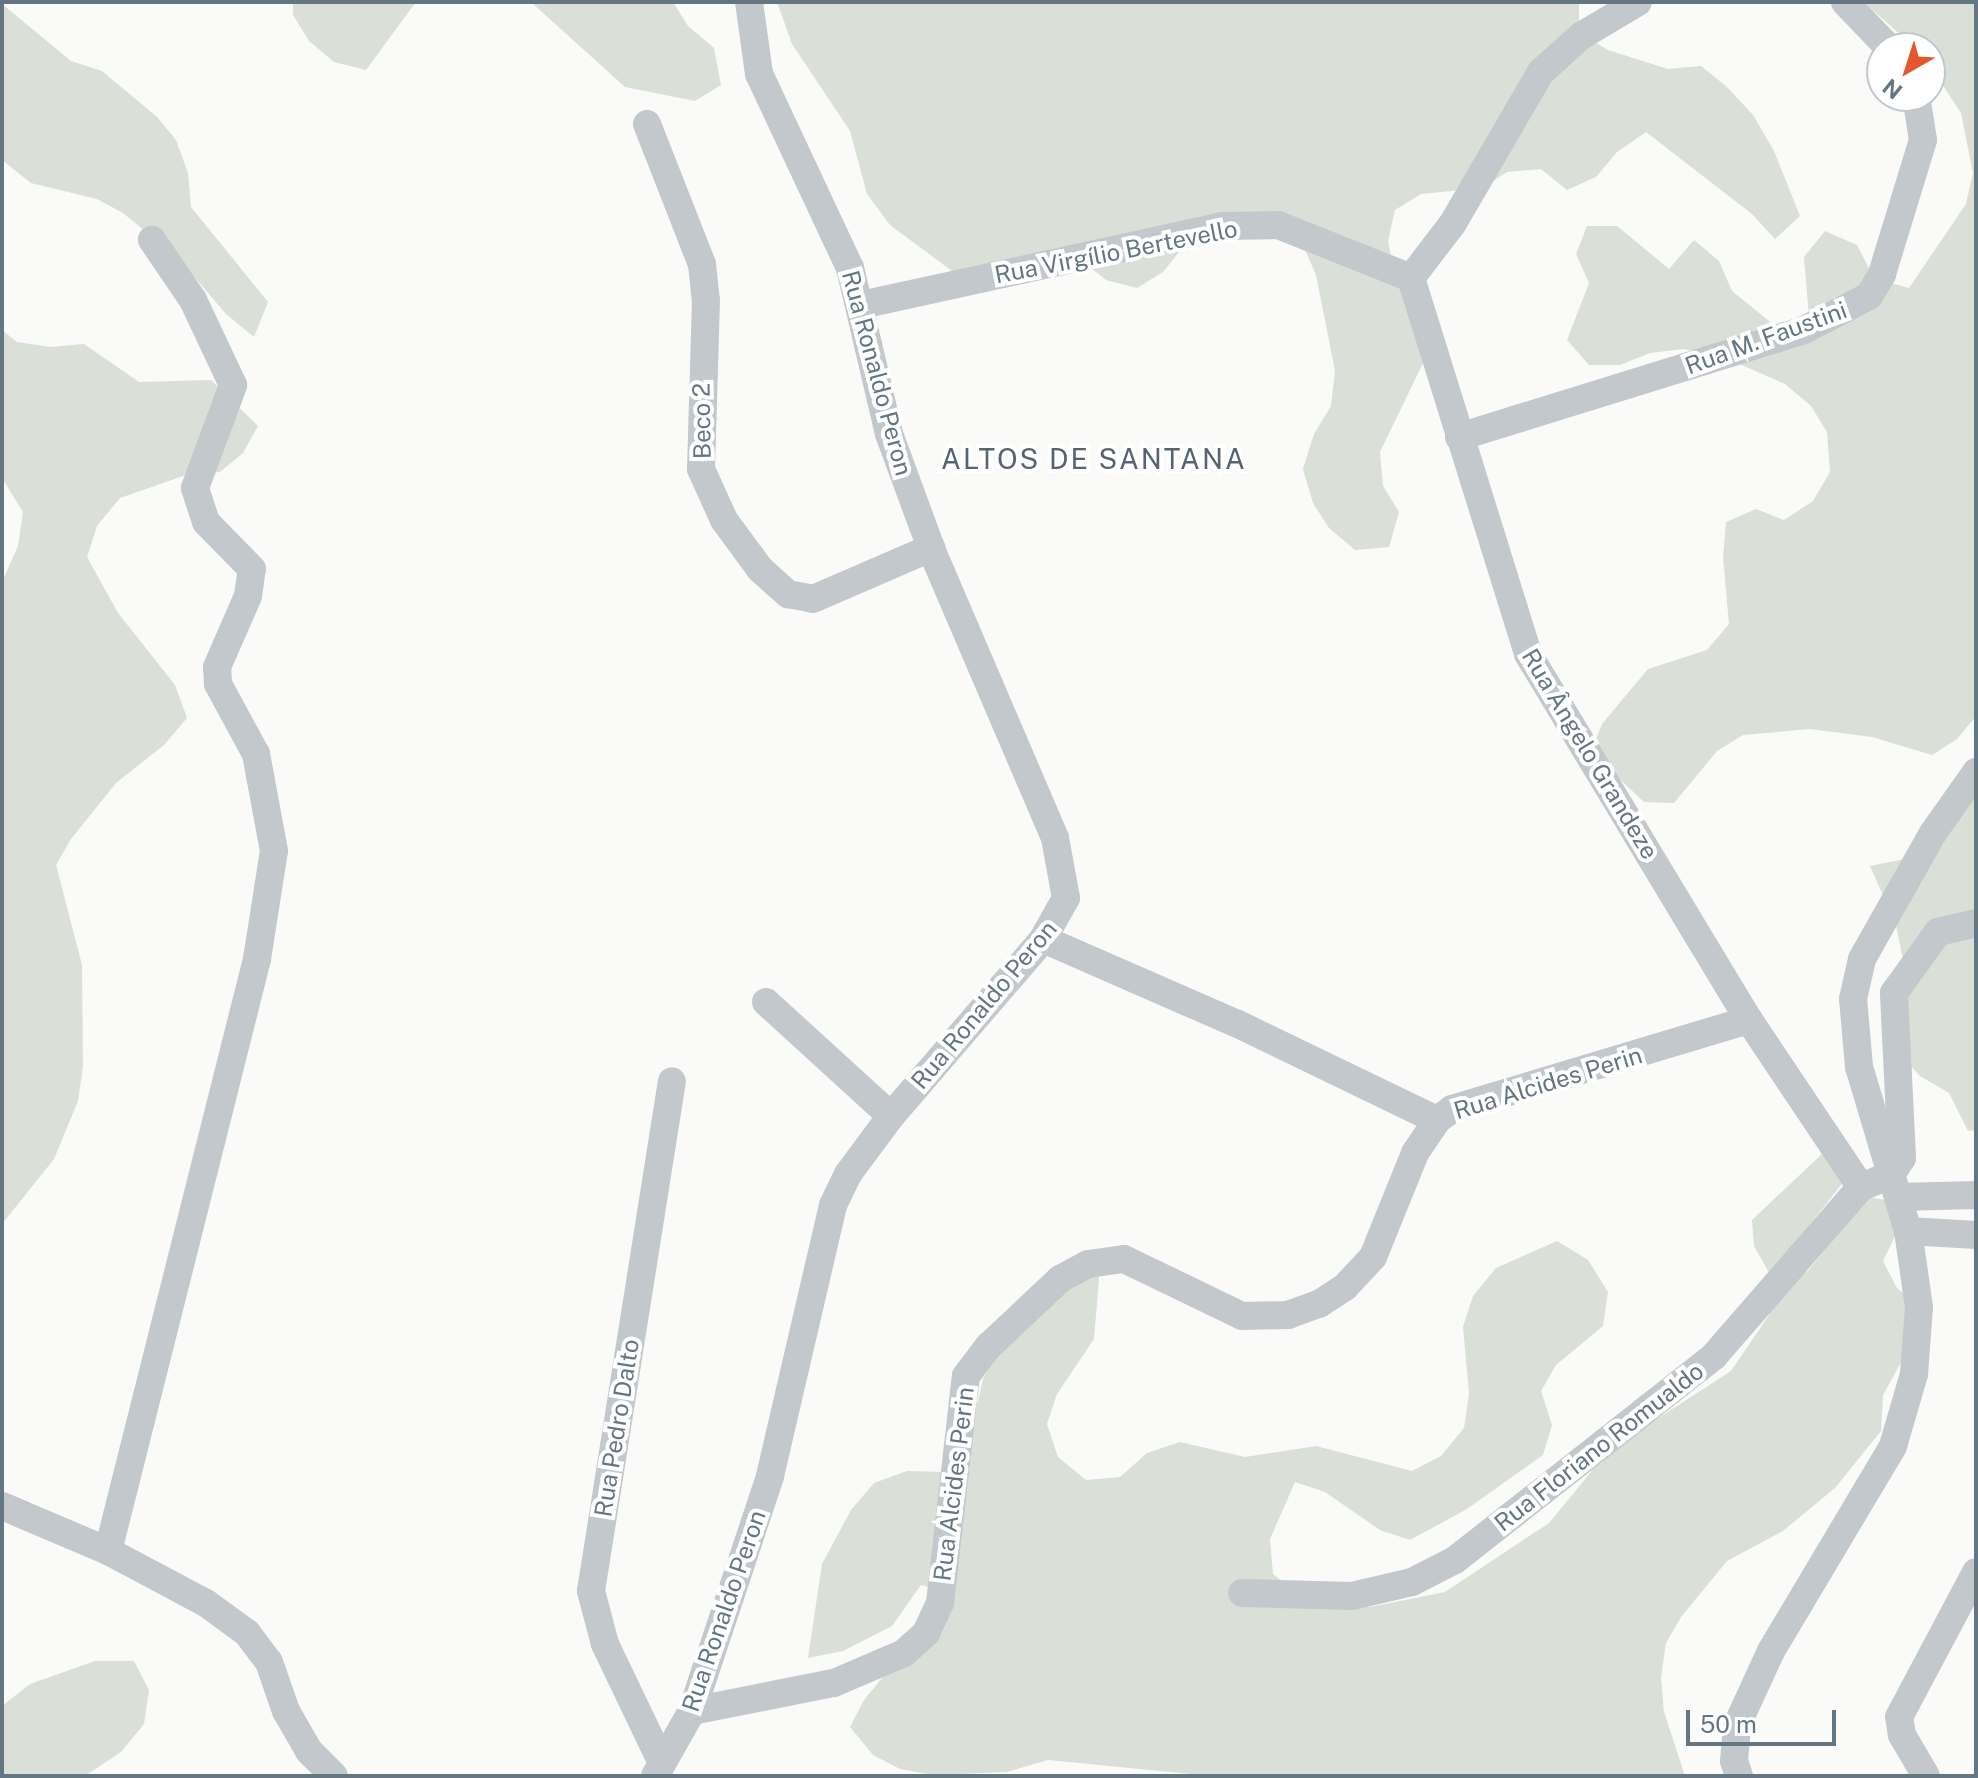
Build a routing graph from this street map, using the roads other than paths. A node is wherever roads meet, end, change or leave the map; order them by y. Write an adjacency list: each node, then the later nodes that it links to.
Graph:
1 (749, 2): 9 (street, Rua Ronaldo Peron)
2 (1638, 2): 8 (street)
3 (1845, 2): 4 (street)
4 (1874, 32)
5 (1919, 112): 10 (street, Rua M. Faustini)
6 (647, 124): 11 (street, Beco 2)
7 (152, 240): 26 (street)
8 (1411, 278): 9 (street, Rua Virgílio Bertevello); 10 (street, Rua Ângelo Grandeze)
9 (861, 305): 11 (street, Rua Ronaldo Peron)
10 (1459, 437): 16 (street, Rua Ângelo Grandeze)
11 (931, 548): 14 (street, Rua Ronaldo Peron)
12 (1976, 772): 20 (street)
13 (1976, 923): 20 (street)
14 (1043, 939): 18 (street, Rua Ronaldo Peron); 19 (street)
15 (766, 1002): 18 (street)
16 (1749, 1020): 19 (street, Rua Alcides Perin); 21 (street, Rua Ângelo Grandeze)
17 (672, 1081): 30 (street, Rua Pedro Dalto)
18 (891, 1116): 29 (street, Rua Ronaldo Peron)
19 (1437, 1120): 29 (street, Rua Alcides Perin)
20 (1895, 1186): 21 (street, Rua Floriano Romualdo); 22 (street); 23 (street)
21 (1861, 1187): 28 (street, Rua Floriano Romualdo)
22 (1976, 1195)
23 (1908, 1231): 24 (street); 32 (street)
24 (1976, 1235)
25 (2, 1506): 26 (street)
26 (108, 1551): 31 (street)
27 (1976, 1572): 33 (street)
28 (1242, 1593)
29 (692, 1711): 30 (street, Rua Ronaldo Peron)
30 (659, 1769)
31 (334, 1776)
32 (1739, 1776)
33 (1926, 1776)

